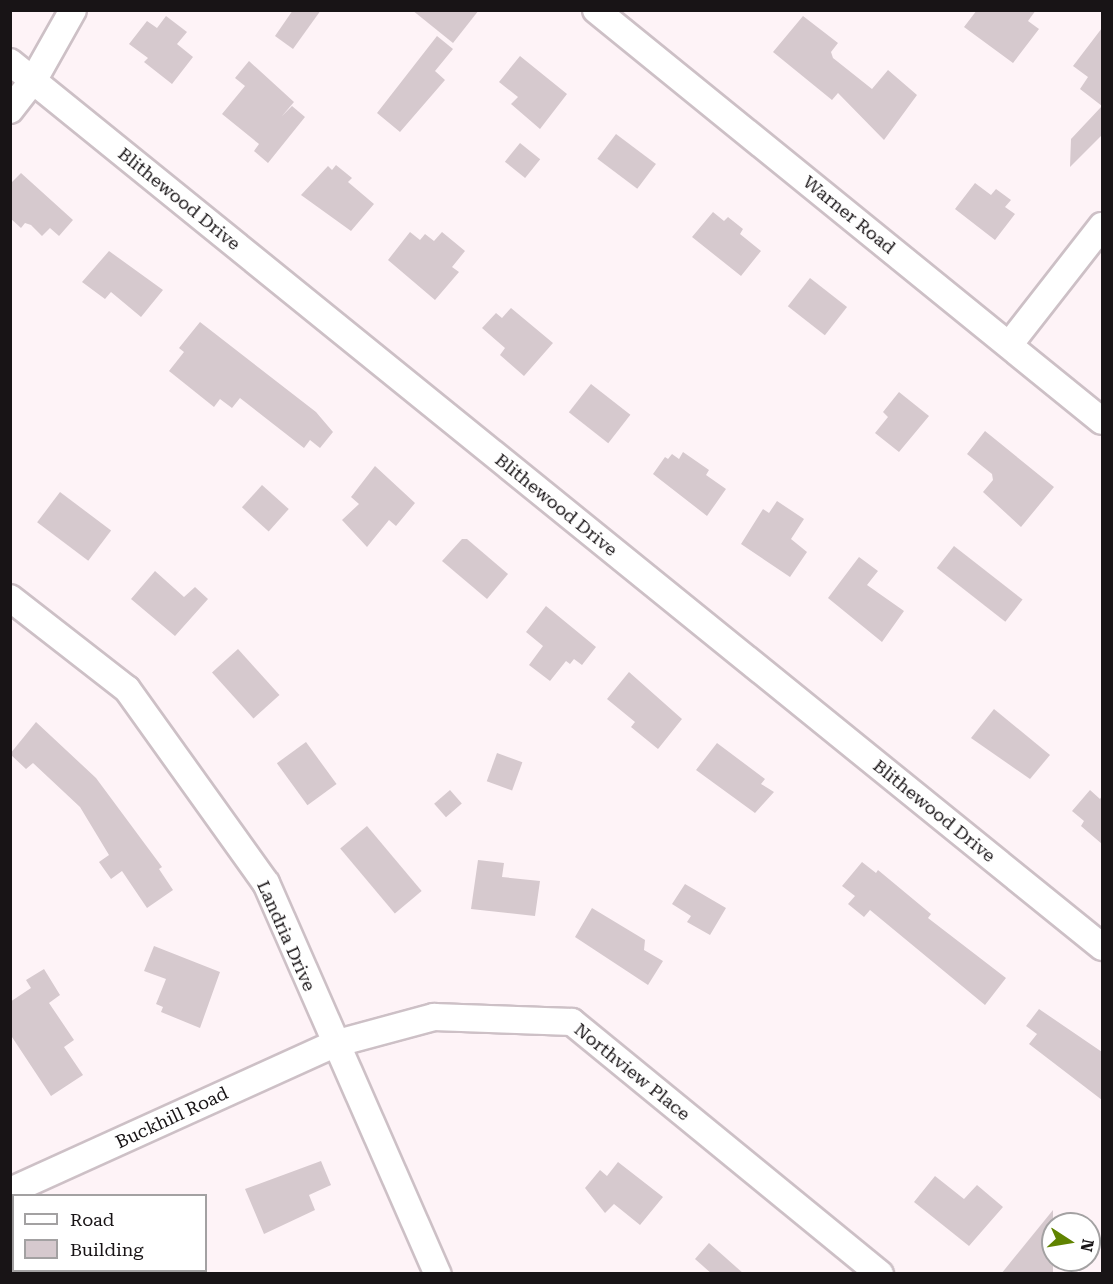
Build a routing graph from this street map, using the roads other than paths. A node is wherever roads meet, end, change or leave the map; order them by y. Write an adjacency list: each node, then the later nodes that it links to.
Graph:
1 (73, 10): 4 (street)
2 (596, 10): 7 (street, Warner Road)
3 (10, 62): 4 (street, Blithewood Drive)
4 (33, 81): 5 (street); 10 (street, Blithewood Drive)
5 (10, 110)
6 (1102, 226): 7 (street)
7 (1009, 345): 8 (street, Warner Road)
8 (1102, 421)
9 (10, 598): 11 (street, Landria Drive)
10 (1102, 947)
11 (334, 1044): 12 (street, Buckhill Road); 13 (street, Landria Drive); 14 (street, Northview Place)
12 (11, 1190)
13 (438, 1274)
14 (880, 1274)

